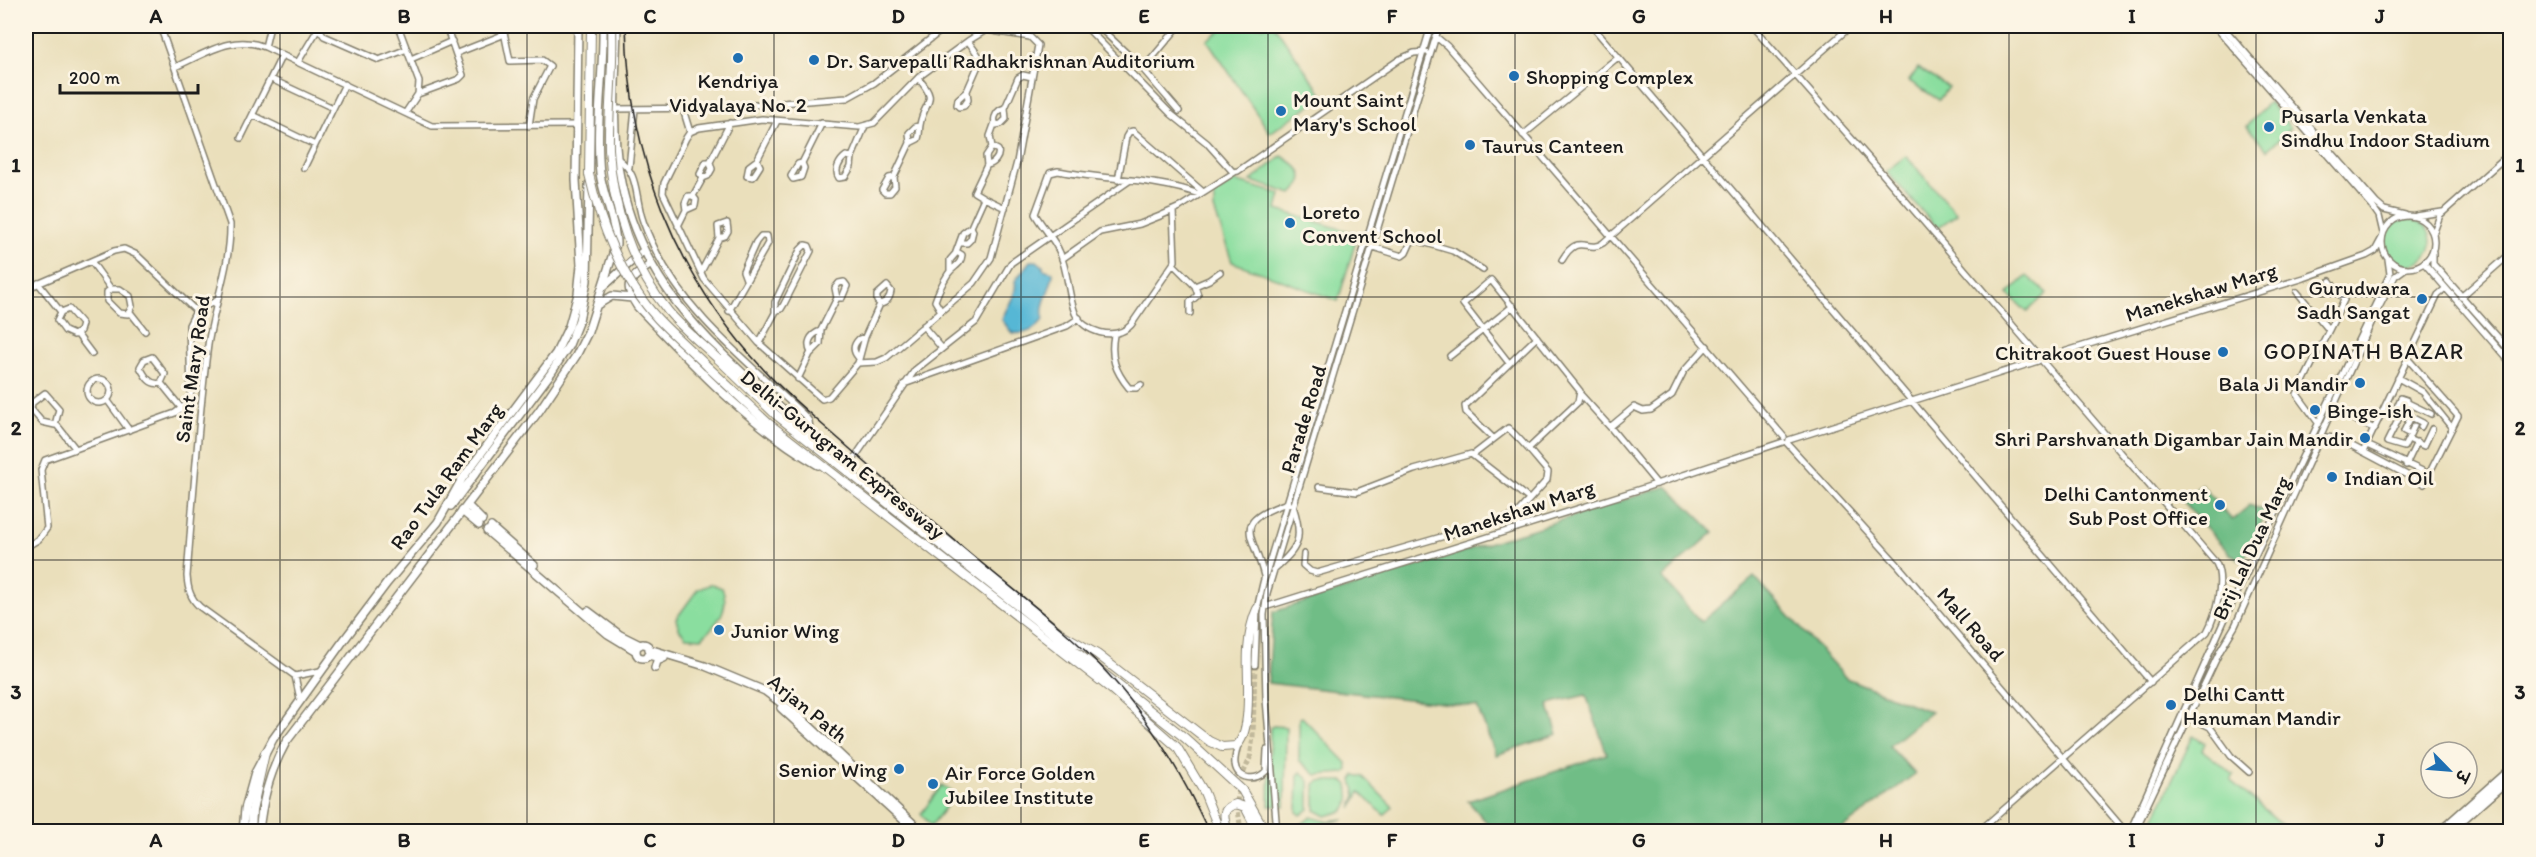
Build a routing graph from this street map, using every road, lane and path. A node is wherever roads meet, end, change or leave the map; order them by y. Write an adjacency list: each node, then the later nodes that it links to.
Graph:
1 (160, 26): 36 (street, Saint Mary Road)
2 (270, 26): 27 (street)
3 (398, 26): 28 (street)
4 (446, 26): 26 (street)
5 (506, 26): 22 (street)
6 (578, 26): 57 (main road, Rao Tula Ram Marg)
7 (591, 26): 78 (highway, Delhi-Gurugram Expressway)
8 (603, 26): 122 (main road, Rao Tula Ram Marg)
9 (615, 26): 47 (main road); 194 (highway, Delhi-Gurugram Expressway, bridge)
10 (947, 26): 49 (street)
11 (1086, 26): 77 (street)
12 (1098, 26): 37 (street)
13 (1179, 26): 37 (street)
14 (1431, 26): 23 (street, Parade Road)
15 (1439, 26): 24 (street, Parade Road)
16 (1592, 26): 33 (street)
17 (1752, 26): 38 (street)
18 (1851, 26): 38 (street)
19 (2215, 26): 92 (street)
20 (2222, 26): 88 (street)
21 (318, 27): 28 (street); 35 (street)
22 (504, 33): 30 (street); 58 (street)
23 (1429, 33): 24 (street); 29 (street, Parade Road)
24 (1436, 36): 31 (street, Parade Road); 62 (street, Mall Road)
25 (968, 40): 39 (street); 40 (street); 43 (street)
26 (452, 41): 30 (street); 34 (street)
27 (265, 47): 32 (street); 36 (street)
28 (407, 49): 34 (street)
29 (1423, 51): 31 (street); 77 (street); 151 (street, Parade Road)
30 (457, 53): 44 (street)
31 (1430, 53): 97 (street, Parade Road)
32 (282, 55): 35 (street); 41 (street)
33 (1618, 57): 62 (street); 69 (street)
34 (411, 59): 44 (street)
35 (298, 62): 42 (street)
36 (176, 67): 128 (street, Saint Mary Road)
37 (1143, 69): 50 (street)
38 (1794, 75): 69 (street); 158 (street)
39 (1032, 76): 46 (street); 85 (street)
40 (918, 78): 59 (street); 60 (street)
41 (271, 79): 45 (street); 52 (street)
42 (345, 84): 45 (street); 51 (street)
43 (967, 91)
44 (418, 94): 51 (street)
45 (333, 108): 65 (street)
46 (1005, 108): 54 (street); 54 (street)
47 (615, 109): 48 (street); 70 (main road)
48 (635, 109): 49 (street); 75 (street)
49 (683, 109): 61 (street)
50 (1179, 111)
51 (406, 112): 58 (street)
52 (253, 115): 63 (street); 65 (street)
53 (777, 120): 55 (street); 56 (street); 71 (street)
54 (994, 122): 66 (street)
55 (730, 123): 61 (street); 72 (street)
56 (822, 123): 59 (street); 73 (street)
57 (577, 125): 58 (street); 206 (main road, Rao Tula Ram Marg)
58 (529, 126)
59 (865, 126): 68 (street)
60 (919, 126): 64 (street); 64 (street)
61 (690, 132): 89 (street)
62 (1523, 135): 93 (street, Mall Road)
63 (241, 138)
64 (910, 143): 80 (street)
65 (315, 145): 76 (street)
66 (992, 147): 74 (street); 74 (street)
67 (2511, 153): 87 (street)
68 (852, 157)
69 (1701, 157): 93 (street); 168 (street)
70 (617, 158): 75 (street); 99 (main road)
71 (757, 160)
72 (710, 162): 79 (street); 79 (street)
73 (802, 163)
74 (987, 165): 84 (street)
75 (629, 167): 182 (street)
76 (304, 168)
77 (1235, 172): 83 (street)
78 (589, 174): 197 (highway, Delhi-Gurugram Expressway, bridge); 206 (main road, bridge)
79 (703, 177): 89 (street)
80 (894, 177)
81 (1118, 180): 82 (street); 83 (street); 91 (street)
82 (1130, 181): 83 (street); 91 (street)
83 (1201, 193): 86 (street)
84 (984, 198): 85 (street); 90 (street)
85 (1005, 208): 135 (street)
86 (1173, 210): 104 (street); 109 (street)
87 (2444, 211): 88 (street); 94 (street)
88 (2408, 215): 92 (street); 94 (street)
89 (678, 226): 113 (street)
90 (971, 227): 96 (street); 96 (street)
91 (1050, 234): 104 (street); 150 (street)
92 (2382, 235): 102 (street, Manekshaw Marg); 103 (street)
93 (1610, 236): 105 (street); 149 (street, Mall Road)
94 (2434, 236): 98 (street)
95 (719, 238): 113 (street)
96 (961, 243): 100 (street)
97 (1373, 247): 111 (street); 152 (street, Parade Road)
98 (2433, 250): 107 (street); 125 (street)
99 (644, 251): 108 (main road); 122 (main road)
100 (956, 252): 112 (street); 112 (street)
101 (2511, 254): 125 (street)
102 (2366, 256): 103 (street, Manekshaw Marg); 158 (street, Manekshaw Marg)
103 (2387, 258): 110 (street); 115 (street)
104 (1062, 259): 139 (street)
105 (1562, 260)
106 (91, 261): 118 (street); 121 (street); 132 (street)
107 (2424, 263): 110 (street); 123 (street)
108 (651, 264): 126 (main road); 182 (main road)
109 (1173, 264): 119 (street); 146 (street)
110 (2406, 268): 115 (street)
111 (1483, 270)
112 (950, 271): 135 (street)
113 (700, 272): 133 (street)
114 (1220, 272): 119 (street)
115 (2392, 275): 174 (street, Brij Lal Dua Marg); 185 (street, Brij Lal Dua Marg)
116 (746, 279): 116 (street); 133 (street)
117 (2330, 281): 142 (street)
118 (38, 283): 120 (street); 136 (street)
119 (1195, 286): 138 (street)
120 (26, 289)
121 (111, 289): 137 (street); 137 (street)
122 (601, 289): 130 (main road, Rao Tula Ram Marg)
123 (2445, 289): 157 (street); 160 (street)
124 (2298, 292): 142 (street)
125 (2461, 297): 153 (street)
126 (632, 298): 130 (main road); 197 (main road)
127 (837, 298): 144 (street)
128 (216, 302): 132 (street); 221 (street, Saint Mary Road)
129 (880, 304): 159 (street)
130 (597, 305): 204 (main road, Rao Tula Ram Marg)
131 (1513, 306): 141 (street); 141 (street); 147 (street)
132 (196, 311): 170 (street)
133 (729, 311): 148 (street)
134 (775, 311): 134 (street); 148 (street)
135 (941, 311): 140 (street)
136 (61, 312): 145 (street); 145 (street)
137 (130, 312): 143 (street)
138 (1190, 313)
139 (1079, 318): 146 (street); 165 (street)
140 (923, 326): 150 (street); 159 (street)
141 (1483, 330): 156 (street); 161 (street)
142 (2329, 330): 174 (street)
143 (145, 331)
144 (820, 332): 154 (street); 154 (street)
145 (77, 334): 155 (street)
146 (1114, 335): 166 (street)
147 (1537, 337): 161 (street); 167 (street)
148 (759, 343): 163 (street)
149 (1707, 346): 176 (street); 186 (street, Mall Road)
150 (941, 347): 165 (street)
151 (1333, 349): 152 (street); 202 (street, Parade Road)
152 (1341, 351): 203 (street, Parade Road)
153 (2511, 351)
154 (811, 353): 163 (street)
155 (92, 354)
156 (1450, 356)
157 (2407, 358): 162 (street); 178 (street)
158 (2041, 359): 168 (street, Manekshaw Marg); 222 (street)
159 (858, 360): 163 (street)
160 (2511, 362)
161 (1509, 363): 184 (street)
162 (2398, 378): 178 (street); 179 (street)
163 (798, 379)
164 (161, 383): 164 (street); 170 (street)
165 (904, 384): 194 (street)
166 (1141, 385)
167 (1581, 395): 176 (street); 190 (street)
168 (1911, 399): 186 (street, Manekshaw Marg); 222 (street)
169 (108, 401): 169 (street); 181 (street)
170 (182, 409): 181 (street)
171 (2431, 414): 183 (street)
172 (2349, 417): 179 (street)
173 (56, 424): 173 (street); 189 (street)
174 (2319, 424): 244 (street, Brij Lal Dua Marg)
175 (2414, 426): 183 (street)
176 (1611, 427): 198 (street)
177 (2421, 427): 183 (street)
178 (2452, 428): 196 (street)
179 (2375, 429): 188 (street)
180 (2432, 429): 187 (street)
181 (129, 430): 189 (street)
182 (811, 436): 194 (main road)
183 (2409, 436): 187 (street)
184 (1493, 438): 190 (street); 192 (street)
185 (2319, 440): 191 (street); 224 (street, Brij Lal Dua Marg)
186 (1786, 441): 198 (street, Manekshaw Marg); 228 (street, Mall Road)
187 (2417, 442): 193 (street)
188 (2367, 445): 191 (street); 193 (street)
189 (75, 448): 210 (street)
190 (1530, 448): 201 (street)
191 (2363, 452): 195 (street)
192 (1473, 454): 199 (street); 201 (street)
193 (2407, 464): 195 (street); 196 (street)
194 (846, 470): 200 (highway, Delhi-Gurugram Expressway)
195 (2403, 473): 196 (street)
196 (2429, 474)
197 (838, 477): 238 (highway, Delhi-Gurugram Expressway)
198 (1657, 484): 208 (street, Manekshaw Marg)
199 (1319, 487)
200 (869, 489): 226 (highway); 241 (highway, Delhi-Gurugram Expressway)
201 (1529, 500): 205 (street)
202 (1287, 503): 203 (street); 213 (street, Parade Road); 213 (street)
203 (1293, 506): 212 (street, Parade Road); 212 (street)
204 (464, 508): 207 (main road); 235 (main road, Rao Tula Ram Marg)
205 (1517, 515): 208 (street); 211 (street)
206 (438, 522): 220 (main road, Rao Tula Ram Marg)
207 (481, 522)
208 (1517, 528): 214 (street, Manekshaw Marg)
209 (489, 529): 215 (main road)
210 (26, 547)
211 (1304, 554)
212 (1272, 571): 214 (street, Parade Road)
213 (1264, 577): 214 (street, Parade Road)
214 (1261, 608): 218 (street, Parade Road); 225 (street, Parade Road); 226 (highway)
215 (638, 648): 216 (main road); 216 (main road)
216 (649, 652): 217 (main road, Arjan Path); 237 (main road, Arjan Path)
217 (664, 658): 219 (main road); 236 (main road, Arjan Path)
218 (1255, 665)
219 (654, 668)
220 (320, 671): 221 (street); 223 (main road, Rao Tula Ram Marg)
221 (296, 676): 223 (street)
222 (2151, 682): 228 (street)
223 (300, 699): 227 (main road, Rao Tula Ram Marg)
224 (2189, 717): 230 (street); 244 (street, Brij Lal Dua Marg)
225 (1269, 728): 226 (street); 242 (street, Parade Road)
226 (1238, 744)
227 (265, 753): 233 (main road, Rao Tula Ram Marg); 234 (highway)
228 (2062, 757): 243 (street); 244 (street, Mall Road)
229 (2511, 769): 232 (main road)
230 (2249, 772)
231 (2511, 778): 232 (main road)
232 (2452, 828): 245 (main road)
233 (243, 831)
234 (251, 831)
235 (259, 831)
236 (917, 831)
237 (922, 831)
238 (1220, 831)
239 (1228, 831): 240 (highway)
240 (1258, 831)
241 (1266, 831)
242 (1276, 831)
243 (1978, 831)
244 (2129, 831)
245 (2439, 831)

